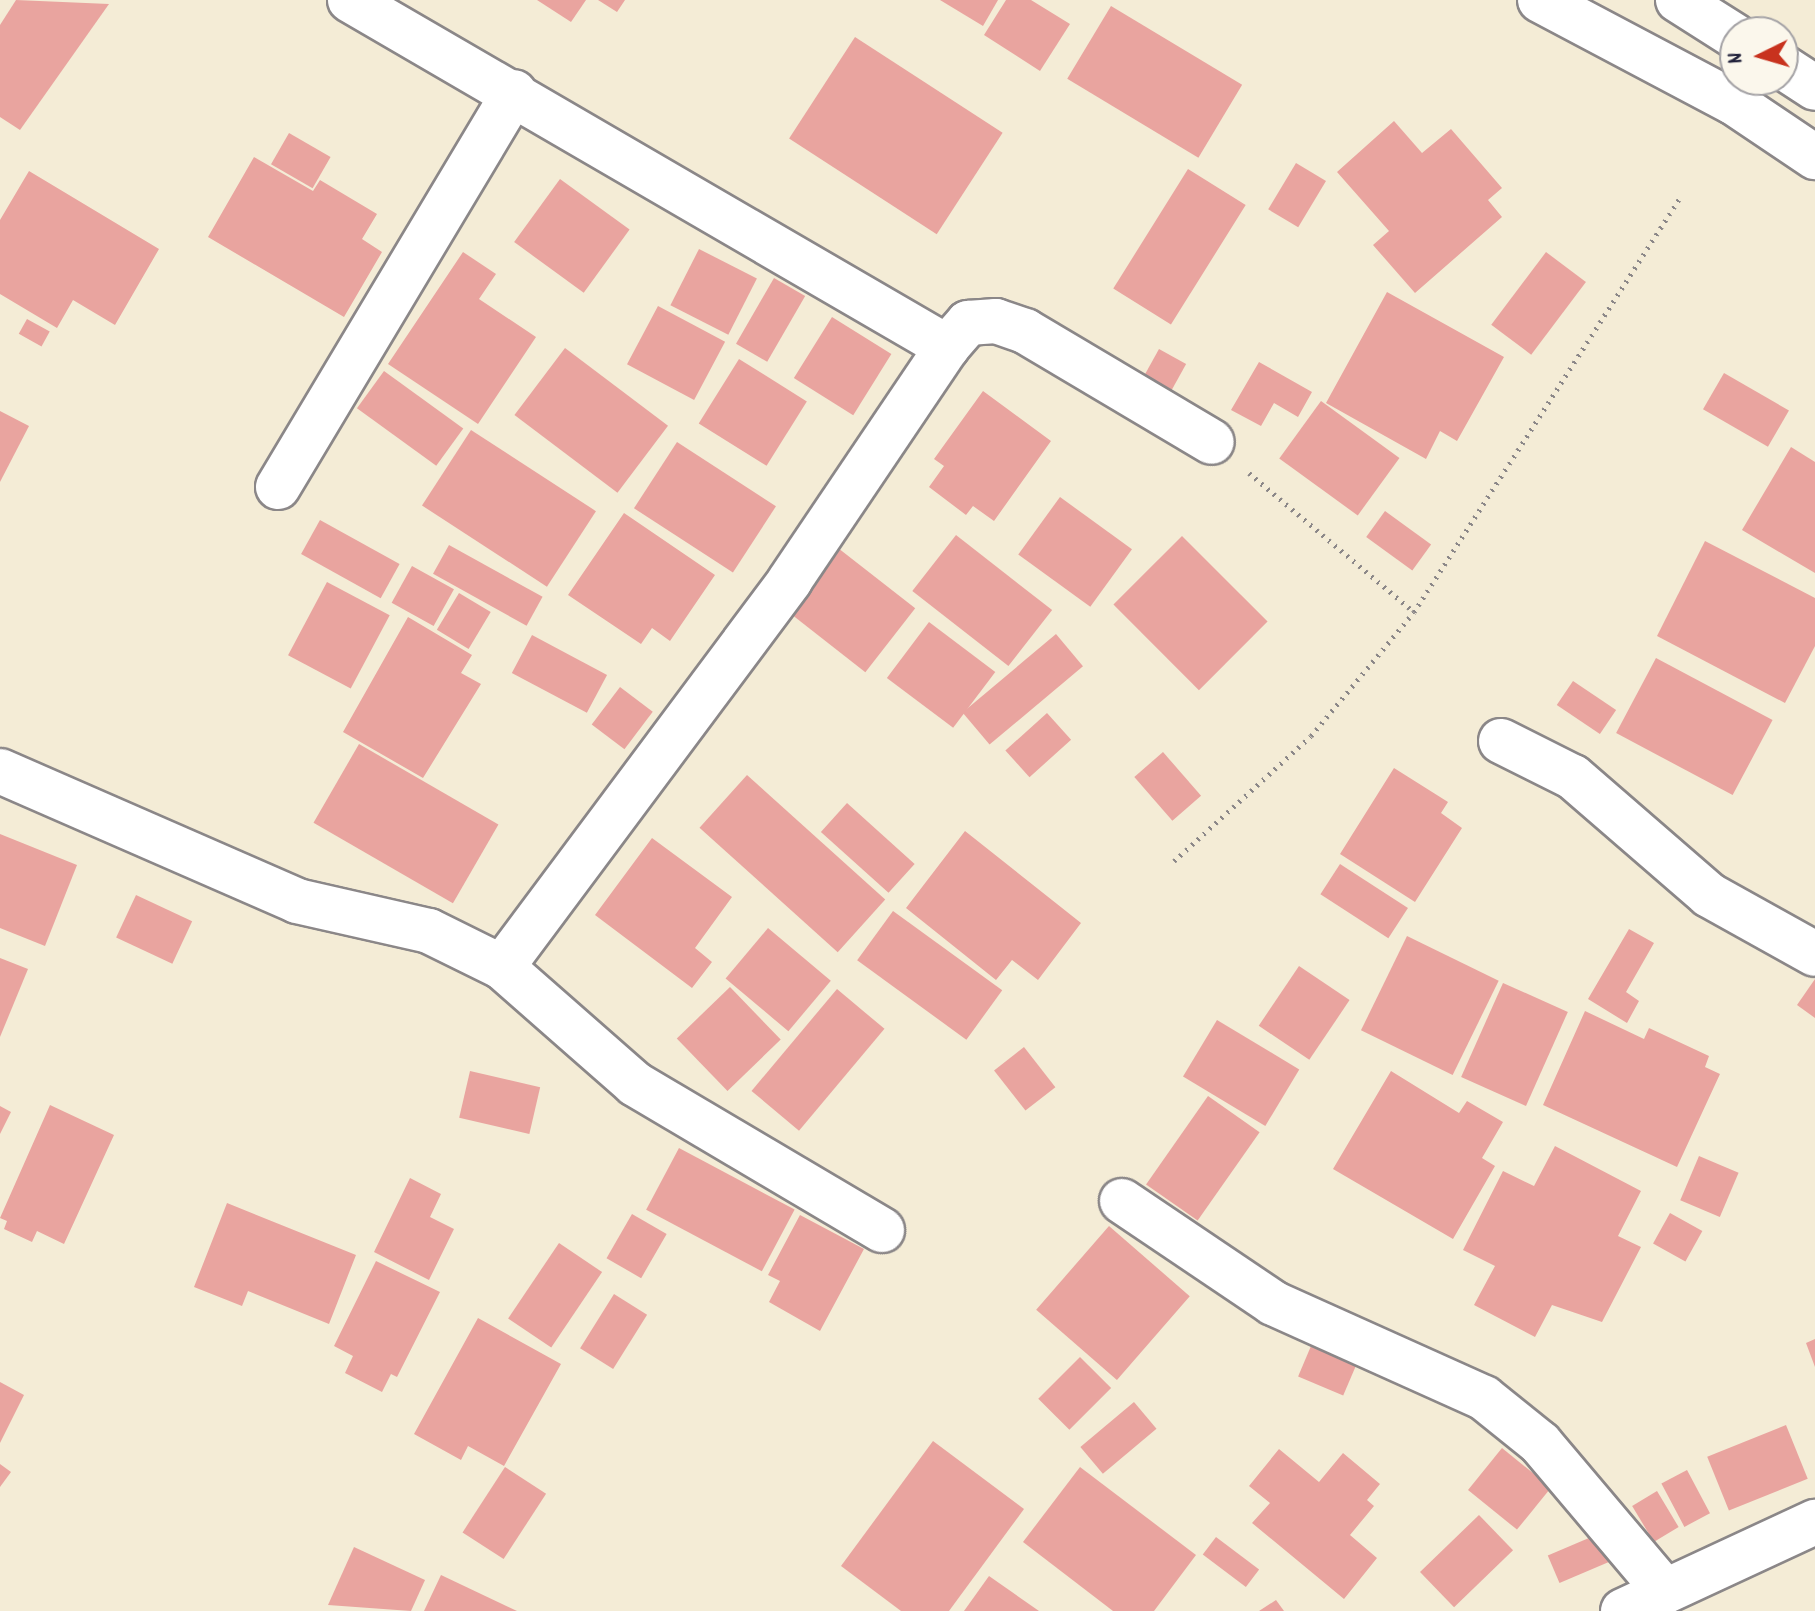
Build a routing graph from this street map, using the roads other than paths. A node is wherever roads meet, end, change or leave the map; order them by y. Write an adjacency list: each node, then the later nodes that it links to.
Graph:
1 (350, 0): 5 (street)
2 (1540, 0): 6 (street)
3 (1678, 0): 4 (street)
4 (1719, 26)
5 (514, 92): 7 (street); 9 (street)
6 (1815, 157)
7 (947, 347): 8 (street); 13 (street)
8 (1212, 442)
9 (278, 487)
10 (1501, 741): 12 (street)
11 (0, 771): 13 (street)
12 (1815, 954)
13 (502, 967): 15 (street)
14 (1122, 1201): 17 (street)
15 (882, 1230)
16 (1815, 1522): 17 (street)
17 (1665, 1591): 18 (street)
18 (1623, 1611)

